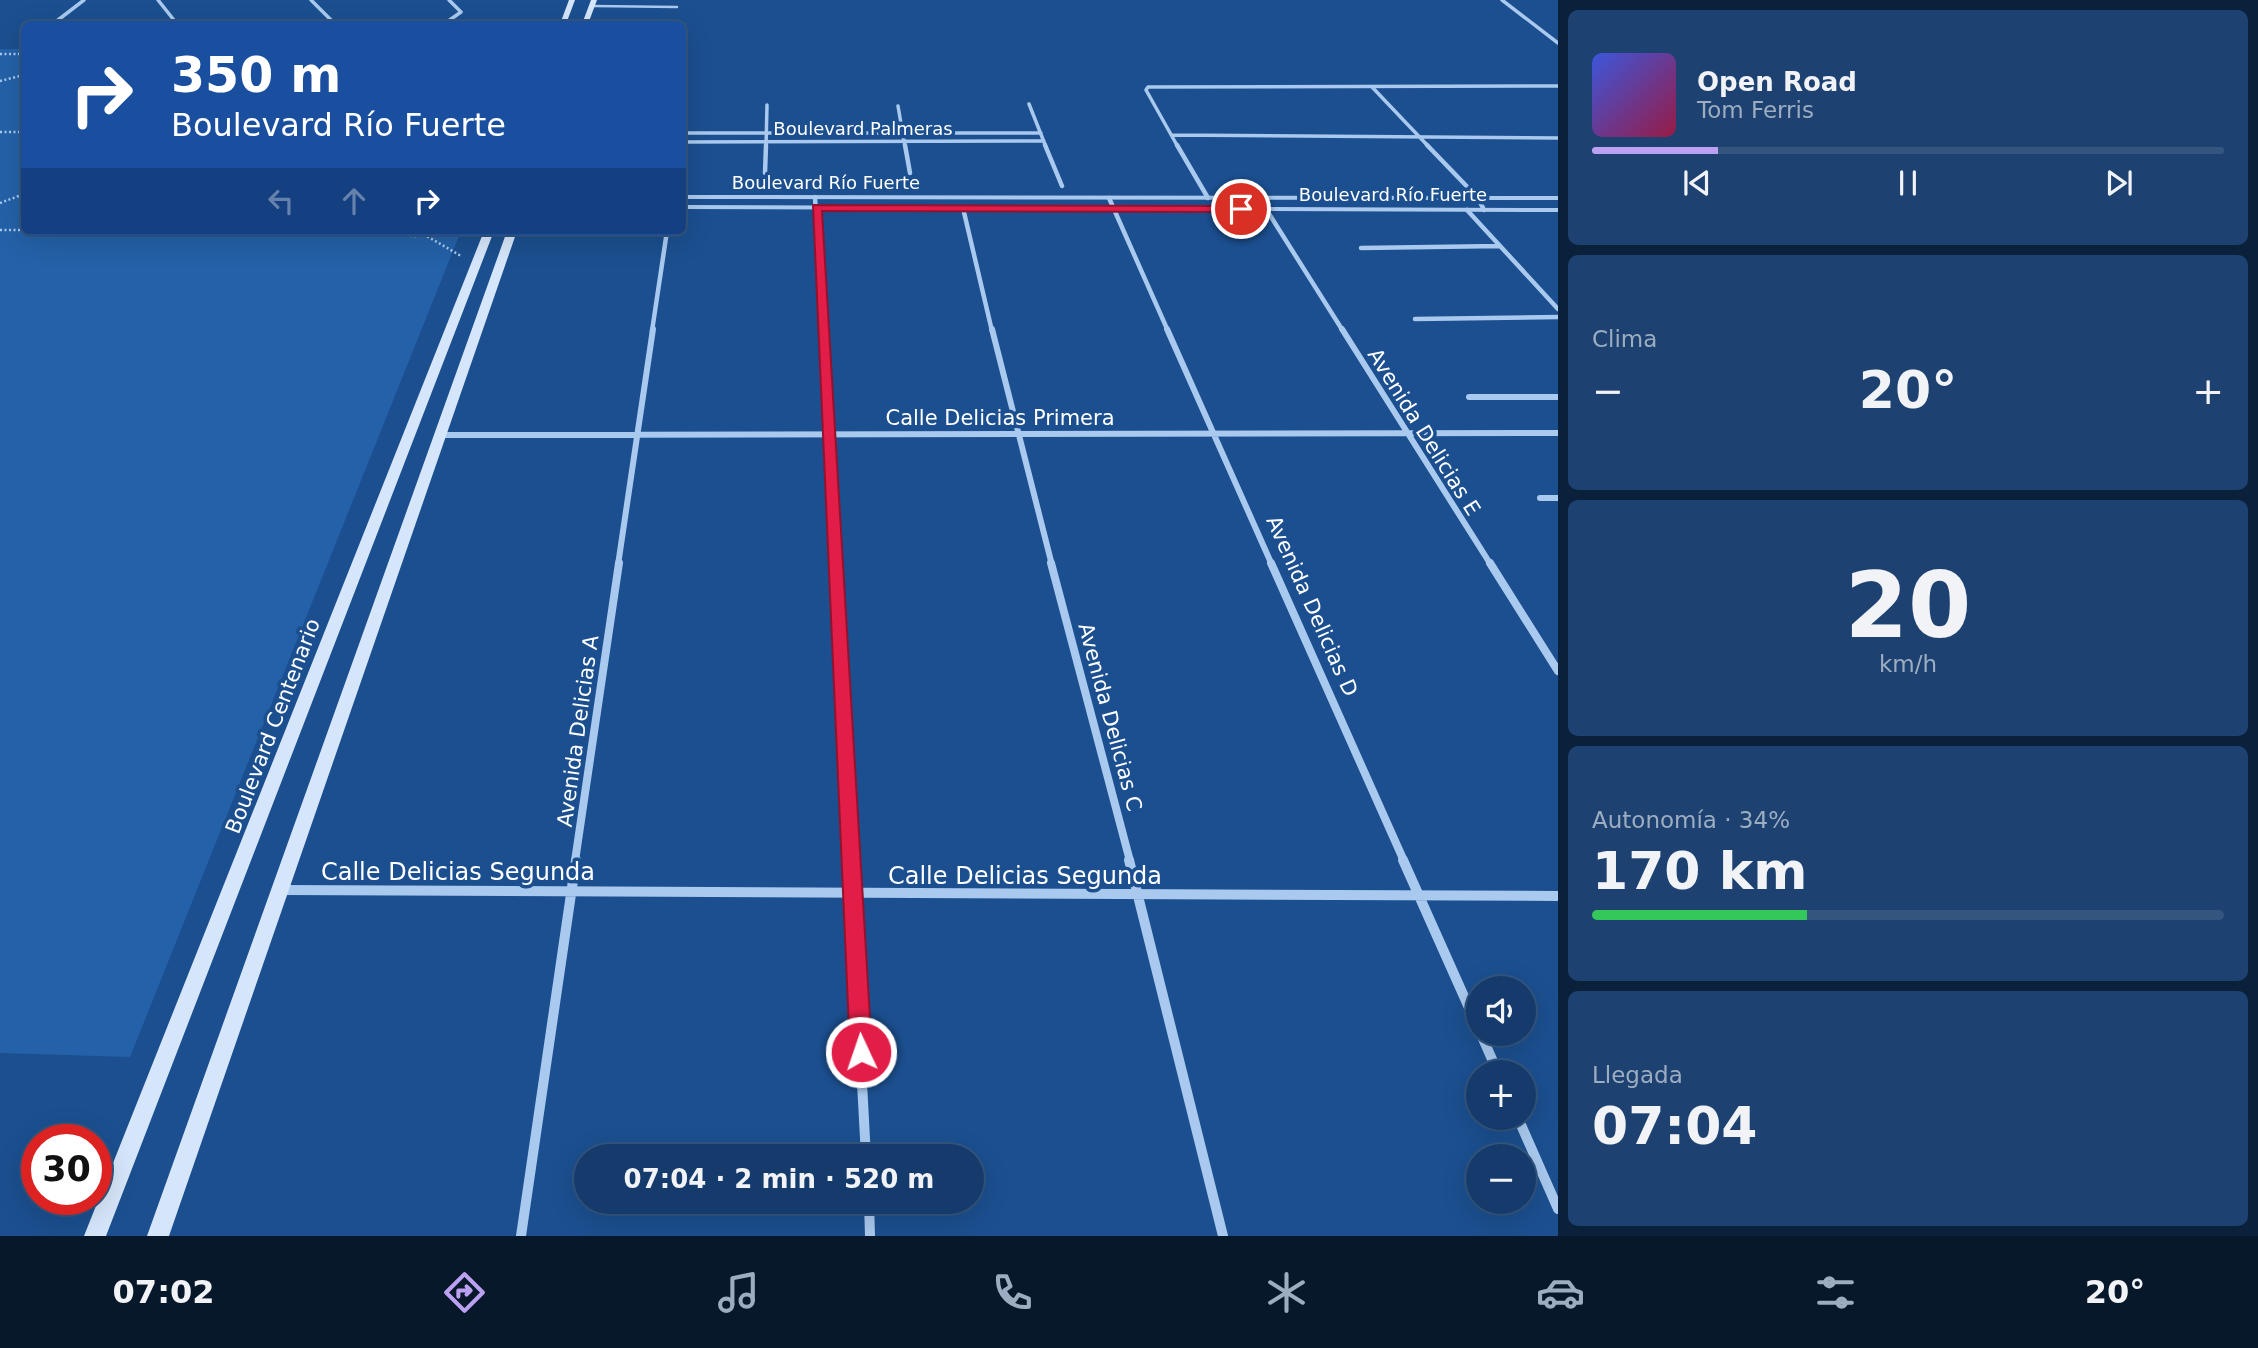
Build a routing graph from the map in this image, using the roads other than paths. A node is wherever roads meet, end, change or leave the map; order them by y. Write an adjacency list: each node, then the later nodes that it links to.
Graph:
1 (84, 0): 9 (street)
2 (158, 0): 10 (street)
3 (311, 0): 11 (street)
4 (449, 0): 12 (street)
5 (1502, 0): 14 (street)
6 (571, 3): 7 (main road); 13 (main road)
7 (592, 5): 8 (lane)
8 (677, 7)
9 (58, 21)
10 (175, 21)
11 (332, 21)
12 (448, 21)
13 (564, 21)
14 (1558, 43)
15 (1558, 86): 16 (street)
16 (1372, 87): 24 (street); 25 (street)
17 (1029, 104): 23 (street)
18 (767, 105): 21 (street)
19 (898, 106): 22 (street)
20 (686, 133): 21 (street, Boulevard Palmeras)
21 (766, 133): 22 (street, Boulevard Palmeras); 29 (street)
22 (903, 133): 23 (street, Boulevard Palmeras); 30 (street)
23 (1041, 133): 27 (street)
24 (1172, 135): 25 (street); 37 (street)
25 (1420, 137): 26 (street); 38 (street)
26 (1558, 138)
27 (1044, 141): 30 (street, Boulevard Palmeras); 33 (street)
28 (686, 142): 29 (street, Boulevard Palmeras)
29 (766, 142): 30 (street, Boulevard Palmeras); 31 (street)
30 (904, 142): 32 (street)
31 (765, 173)
32 (909, 173)
33 (1062, 186)
34 (686, 197): 35 (street, Boulevard Río Fuerte)
35 (815, 197): 36 (street, Boulevard Río Fuerte); 41 (street)
36 (1109, 198): 37 (street, Boulevard Río Fuerte); 43 (street, Avenida Delicias D)
37 (1208, 198): 38 (street, Boulevard Río Fuerte)
38 (1478, 198): 39 (street, Boulevard Río Fuerte); 46 (street)
39 (1558, 198)
40 (686, 207): 41 (street, Boulevard Río Fuerte)
41 (816, 208): 42 (street, Boulevard Río Fuerte); 61 (street)
42 (963, 208): 43 (street, Boulevard Río Fuerte); 62 (street, Avenida Delicias C)
43 (1116, 208): 44 (street, Boulevard Río Fuerte); 58 (street, Avenida Delicias D)
44 (1266, 209): 45 (street, Boulevard Río Fuerte); 59 (street, Avenida Delicias E)
45 (1467, 210): 46 (street, Boulevard Río Fuerte); 51 (street)
46 (1484, 210): 47 (street, Boulevard Río Fuerte)
47 (1558, 210)
48 (487, 235): 79 (main road, Boulevard Centenario)
49 (511, 235): 63 (main road)
50 (666, 235): 64 (street, Avenida Delicias A)
51 (1500, 246): 52 (street); 53 (street)
52 (1361, 248)
53 (1558, 309)
54 (1558, 317): 55 (street)
55 (1415, 319)
56 (1469, 397): 57 (street)
57 (1558, 397)
58 (1215, 433): 59 (street, Calle Delicias Primera); 62 (street, Calle Delicias Primera); 72 (street, Avenida Delicias D)
59 (1406, 433): 60 (street, Calle Delicias Primera); 67 (street, Avenida Delicias E)
60 (1558, 433)
61 (829, 434): 62 (street, Calle Delicias Primera); 64 (street, Calle Delicias Primera); 70 (street)
62 (1017, 434): 71 (street, Avenida Delicias C)
63 (441, 435): 64 (street, Calle Delicias Primera); 68 (main road)
64 (639, 435): 69 (street, Avenida Delicias A)
65 (1541, 498): 66 (street)
66 (1558, 498)
67 (1558, 671)
68 (282, 890): 69 (street, Calle Delicias Segunda); 80 (main road)
69 (572, 891): 70 (street, Calle Delicias Segunda); 81 (street, Avenida Delicias A)
70 (854, 894): 71 (street, Calle Delicias Segunda); 76 (street)
71 (1139, 896): 72 (street, Calle Delicias Segunda); 83 (street, Avenida Delicias C)
72 (1420, 896): 73 (street, Calle Delicias Segunda); 74 (street, Avenida Delicias D)
73 (1558, 896)
74 (1466, 1000)
75 (1523, 1130): 77 (street)
76 (865, 1144)
77 (1558, 1209)
78 (869, 1214): 82 (street)
79 (95, 1236)
80 (158, 1236)
81 (521, 1236)
82 (870, 1236)
83 (1223, 1236)

